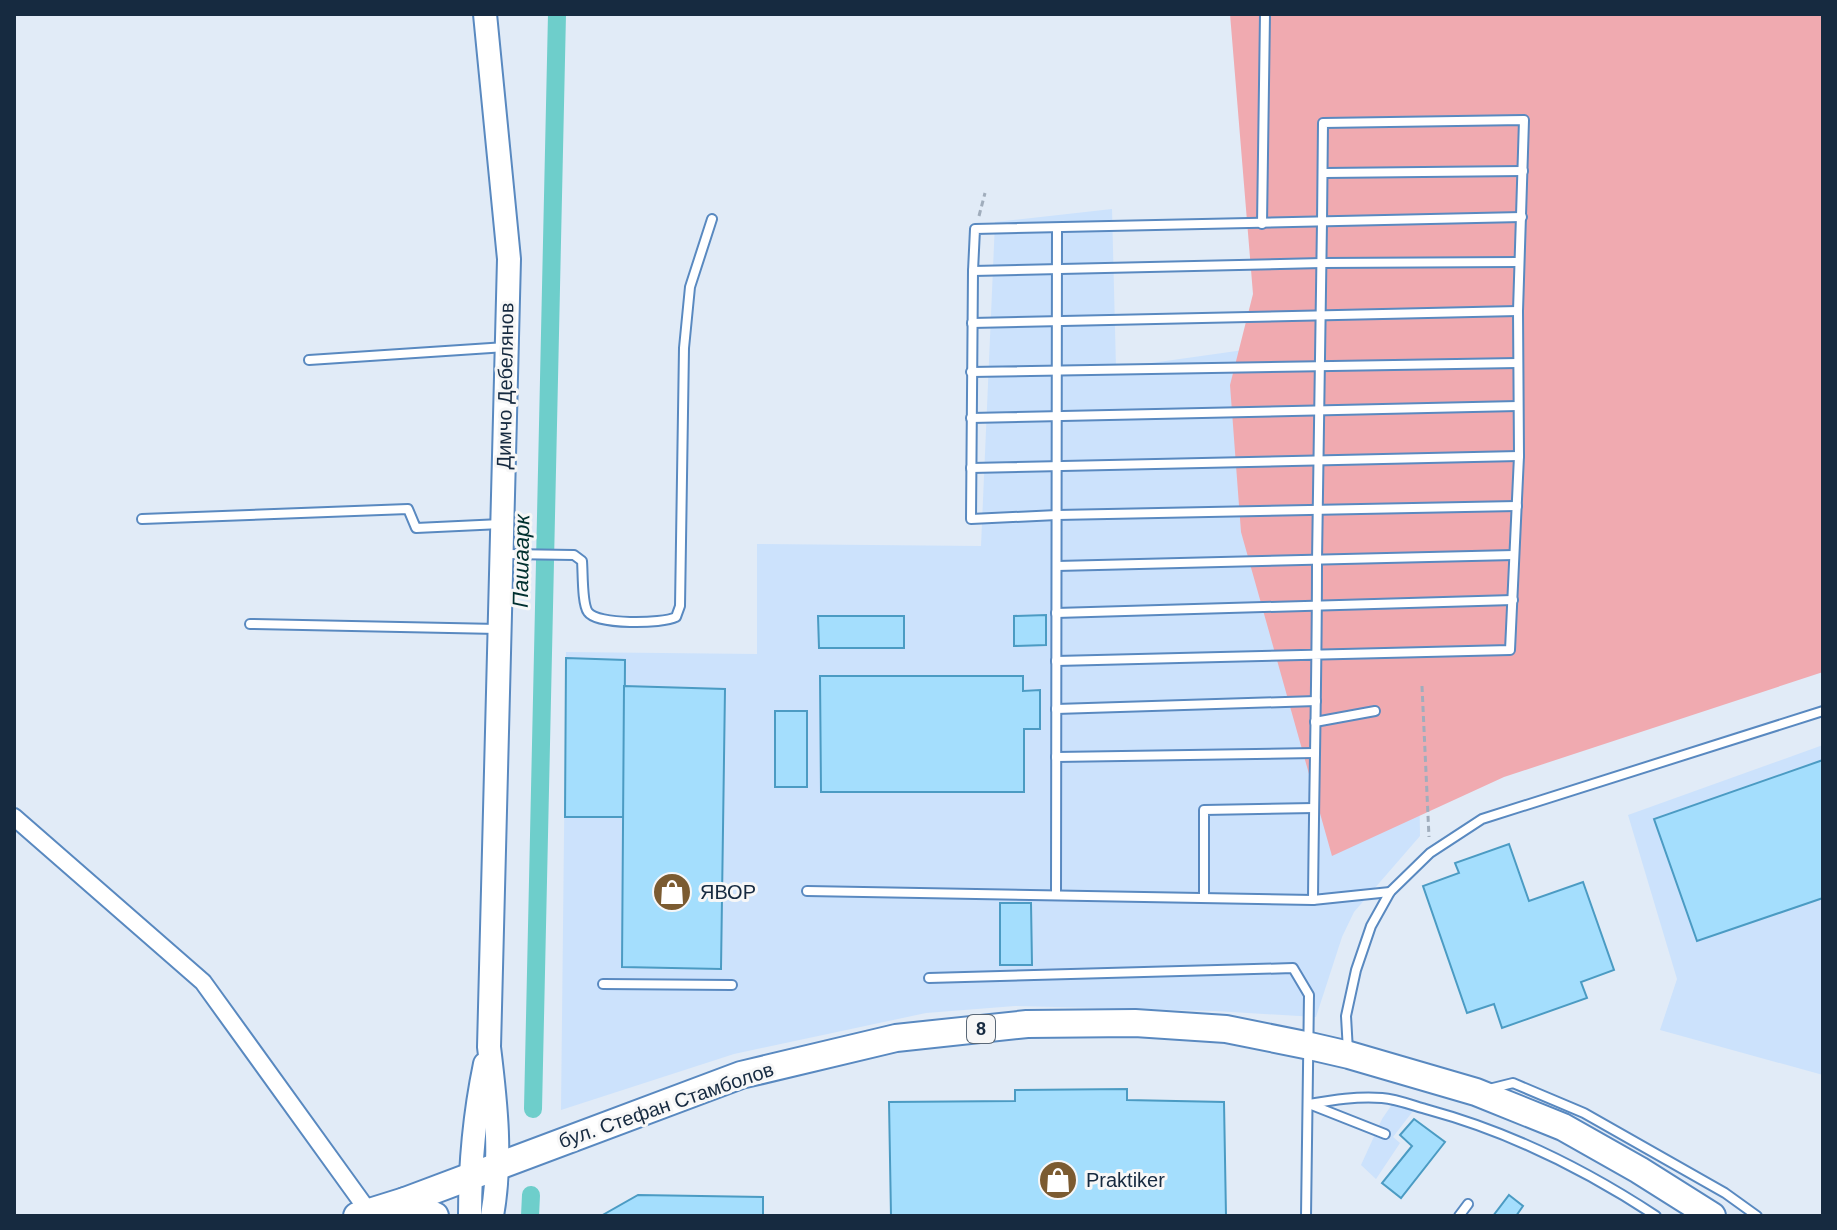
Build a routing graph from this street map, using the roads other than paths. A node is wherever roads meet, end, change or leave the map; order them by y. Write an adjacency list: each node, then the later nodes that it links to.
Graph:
1 (485, 14): 18 (street, Димчо Дебелянов)
2 (1265, 14): 8 (lane)
3 (1523, 171): 4 (lane); 4 (lane); 5 (lane)
4 (1324, 173): 7 (lane)
5 (1522, 217): 7 (lane); 10 (lane)
6 (712, 219): 37 (lane)
7 (1322, 222): 8 (lane); 11 (lane)
8 (1262, 224): 9 (lane)
9 (1057, 228): 12 (lane); 13 (lane)
10 (1519, 262): 11 (lane); 14 (lane)
11 (1322, 263): 12 (lane); 15 (lane)
12 (1057, 268): 13 (lane); 16 (lane)
13 (973, 271): 17 (lane)
14 (1518, 311): 15 (lane); 20 (lane)
15 (1321, 316): 16 (lane); 21 (lane)
16 (1057, 320): 17 (lane); 23 (lane)
17 (972, 323): 22 (lane)
18 (506, 347): 19 (lane); 36 (street, Димчо Дебелянов)
19 (309, 360)
20 (1518, 363): 21 (lane); 24 (lane)
21 (1320, 364): 23 (lane); 25 (lane)
22 (971, 372): 23 (lane); 27 (lane)
23 (1057, 372): 26 (lane)
24 (1518, 406): 25 (lane); 28 (lane)
25 (1320, 410): 26 (lane); 29 (lane)
26 (1057, 416): 27 (lane); 30 (lane)
27 (971, 418): 31 (lane)
28 (1519, 456): 29 (lane); 32 (lane)
29 (1319, 459): 30 (lane); 33 (lane)
30 (1057, 465): 31 (lane); 34 (lane)
31 (971, 468): 34 (lane)
32 (1517, 506): 33 (lane); 38 (lane)
33 (1318, 511): 34 (lane); 39 (lane)
34 (1057, 515): 40 (lane)
35 (142, 519): 36 (lane)
36 (502, 524): 37 (street, Димчо Дебелянов)
37 (501, 554): 45 (street, Димчо Дебелянов)
38 (1514, 555): 39 (lane); 41 (lane)
39 (1317, 561): 40 (lane); 42 (lane)
40 (1057, 566): 43 (lane)
41 (1513, 600): 42 (lane); 46 (lane)
42 (1317, 608): 43 (lane); 46 (lane)
43 (1056, 613): 47 (lane)
44 (250, 624): 45 (lane)
45 (499, 629): 66 (street, Димчо Дебелянов)
46 (1316, 655): 47 (lane); 48 (lane)
47 (1056, 661): 49 (lane)
48 (1316, 701): 49 (lane); 52 (lane)
49 (1056, 709): 54 (lane)
50 (1375, 711): 52 (lane)
51 (1823, 711): 58 (lane)
52 (1315, 722): 53 (lane)
53 (1315, 753): 54 (lane); 55 (lane)
54 (1056, 757): 59 (lane)
55 (1314, 808): 60 (lane); 61 (lane)
56 (14, 817): 75 (street)
57 (807, 891): 59 (lane)
58 (1390, 892): 61 (lane); 67 (lane)
59 (1056, 895): 60 (lane)
60 (1204, 898): 61 (lane)
61 (1313, 900)
62 (929, 978): 65 (lane)
63 (603, 984): 64 (lane)
64 (732, 985)
65 (1310, 1046): 67 (main road, бул. Стефан Стамболов / 8); 69 (lane); 71 (main road, бул. Стефан Стамболов / 8)
66 (489, 1047): 71 (street, Димчо Дебелянов); 72 (street, Димчо Дебелянов)
67 (1349, 1055): 68 (main road, бул. Стефан Стамболов / 8)
68 (1476, 1092): 82 (main road, бул. Стефан Стамболов / 8); 83 (lane)
69 (1309, 1104): 70 (lane); 79 (lane); 81 (lane)
70 (1385, 1134)
71 (498, 1164): 72 (main road, бул. Стефан Стамболов / 8); 78 (street, Димчо Дебелянов)
72 (470, 1176): 73 (main road, бул. Стефан Стамболов / 8); 77 (street, Димчо Дебелянов)
73 (405, 1201): 75 (main road, бул. Стефан Стамболов / 8); 76 (main road)
74 (1468, 1204): 80 (lane)
75 (363, 1214)
76 (435, 1216)
77 (470, 1216)
78 (492, 1216)
79 (1306, 1216)
80 (1459, 1216)
81 (1656, 1216)
82 (1712, 1216)
83 (1757, 1216)

